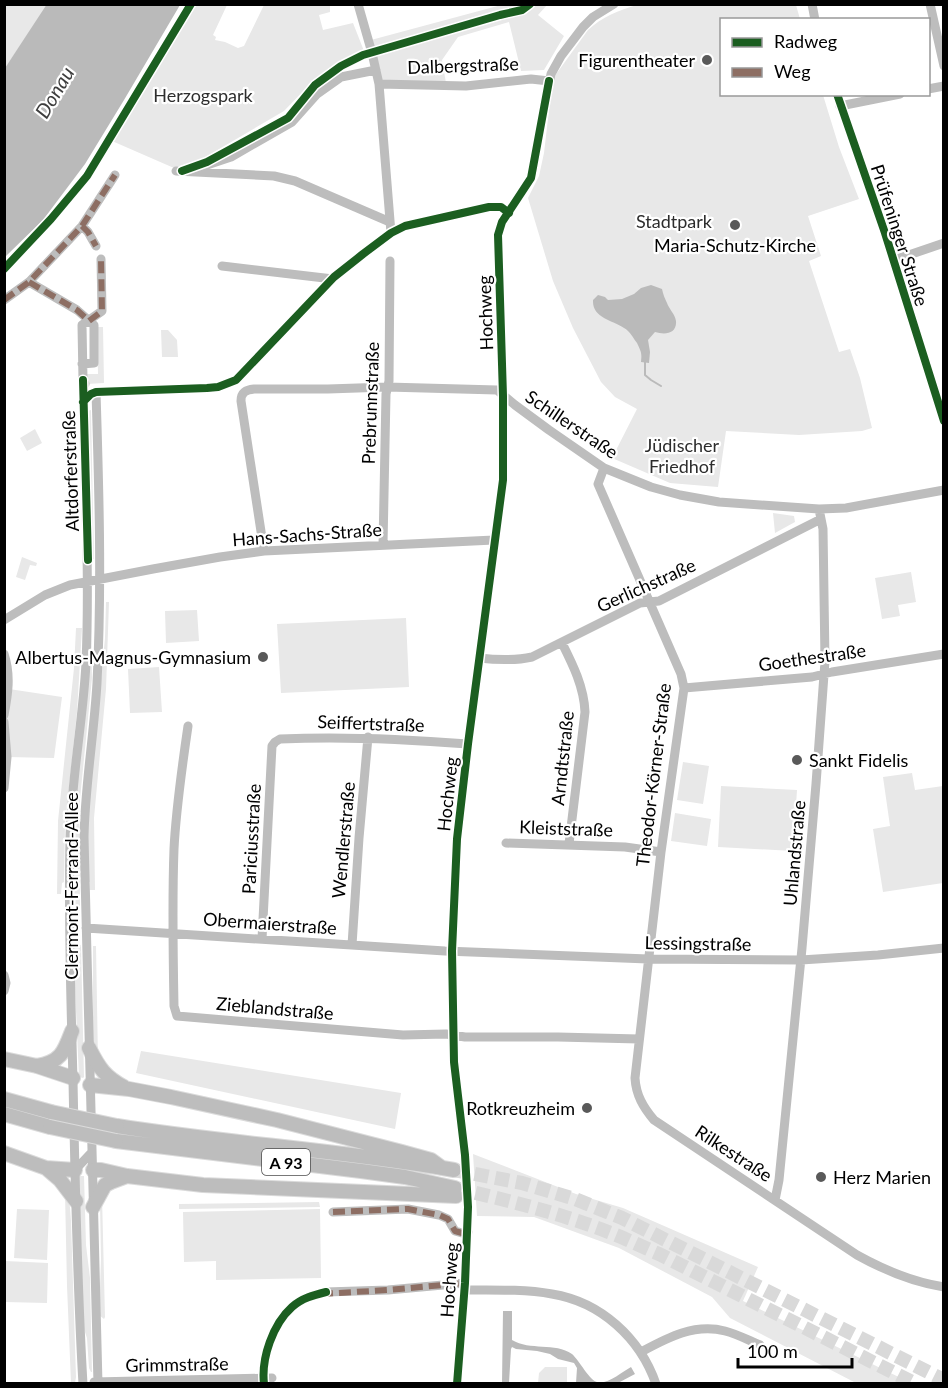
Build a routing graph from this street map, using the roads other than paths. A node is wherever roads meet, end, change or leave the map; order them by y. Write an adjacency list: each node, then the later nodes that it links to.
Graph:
1 (358, 4): 5 (street)
2 (614, 4): 6 (street, Hochweg)
3 (930, 4): 4 (street)
4 (944, 66)
5 (376, 70): 7 (street); 12 (street)
6 (549, 81): 7 (street, Dalbergstraße); 14 (street, Hochweg)
7 (379, 84): 15 (street)
8 (838, 96): 10 (street, Prüfeninger Straße)
9 (890, 96): 10 (street)
10 (840, 106): 21 (street, Prüfeninger Straße)
11 (176, 171): 12 (street)
12 (187, 172): 15 (street)
13 (115, 175): 16 (street)
14 (509, 213): 17 (street); 31 (street, Hochweg)
15 (390, 222): 17 (street)
16 (82, 226): 19 (street); 25 (street)
17 (392, 233): 24 (street)
18 (944, 243): 21 (street)
19 (96, 246)
20 (101, 259): 27 (street, Altdorferstraße)
21 (894, 260): 33 (street, Prüfeninger Straße)
22 (390, 261): 29 (street, Prebrunnstraße)
23 (222, 266): 24 (street)
24 (333, 279): 30 (street)
25 (29, 282): 26 (street); 27 (street)
26 (4, 300)
27 (89, 321): 28 (street, Altdorferstraße)
28 (83, 380): 30 (street, Altdorferstraße); 32 (street, Altdorferstraße)
29 (387, 387): 31 (street); 39 (street, Prebrunnstraße); 40 (street)
30 (96, 392): 32 (street); 41 (street, Altdorferstraße)
31 (503, 396): 34 (street, Schillerstraße); 38 (street, Hochweg)
32 (83, 402): 42 (street, Altdorferstraße)
33 (944, 421)
34 (604, 468): 36 (street, Schillerstraße); 43 (street, Theodor-Körner-Straße)
35 (944, 490): 36 (street, Schillerstraße)
36 (819, 508): 37 (street, Uhlandstraße)
37 (821, 519): 43 (street, Gerlichstraße); 49 (street, Uhlandstraße)
38 (494, 540): 39 (street, Hans-Sachs-Straße); 48 (street, Hochweg)
39 (383, 545): 40 (street, Hans-Sachs-Straße)
40 (264, 551): 41 (street, Hans-Sachs-Straße)
41 (100, 580): 42 (street, Hans-Sachs-Straße); 61 (street, Clermont-Ferrand-Allee)
42 (88, 582): 44 (street, Hans-Sachs-Straße); 71 (street, Clermont-Ferrand-Allee)
43 (649, 602): 45 (street, Gerlichstraße); 50 (street, Theodor-Körner-Straße)
44 (4, 620)
45 (562, 642): 48 (street, Gerlichstraße); 59 (street, Arndtstraße)
46 (4, 654): 51 (street)
47 (944, 654): 49 (street, Goethestraße)
48 (479, 658): 56 (street, Hochweg)
49 (824, 674): 50 (street, Goethestraße); 68 (street, Uhlandstraße)
50 (684, 688): 60 (street, Theodor-Körner-Straße)
51 (4, 715)
52 (4, 722): 57 (street)
53 (188, 726): 62 (street)
54 (368, 737): 55 (street, Seiffertstraße); 56 (street, Seiffertstraße); 64 (street, Wendlerstraße)
55 (275, 742): 63 (street, Pariciusstraße)
56 (468, 744): 66 (street, Hochweg)
57 (4, 788)
58 (506, 843): 59 (street, Kleiststraße)
59 (569, 844): 60 (street, Kleiststraße)
60 (661, 852): 67 (street, Theodor-Körner-Straße)
61 (86, 928): 62 (street, Obermaierstraße); 74 (street, Clermont-Ferrand-Allee)
62 (172, 933): 63 (street, Obermaierstraße); 72 (street, Zieblandstraße)
63 (262, 939): 64 (street, Obermaierstraße)
64 (352, 945): 66 (street, Obermaierstraße)
65 (944, 948): 68 (street, Lessingstraße)
66 (452, 951): 67 (street, Lessingstraße); 72 (street, Hochweg)
67 (648, 959): 68 (street, Lessingstraße); 73 (street, Rilkestraße)
68 (801, 960): 90 (street, Uhlandstraße)
69 (4, 975): 70 (street)
70 (4, 991)
71 (72, 1030): 76 (highway); 77 (street, Clermont-Ferrand-Allee)
72 (452, 1036): 73 (street); 93 (street, Hochweg)
73 (639, 1039): 90 (street, Rilkestraße)
74 (90, 1048): 78 (street, Clermont-Ferrand-Allee); 79 (highway)
75 (4, 1059): 76 (highway)
76 (37, 1066): 77 (highway)
77 (73, 1078): 78 (street); 81 (street, Clermont-Ferrand-Allee)
78 (90, 1085): 79 (highway); 81 (street); 83 (street, Clermont-Ferrand-Allee)
79 (129, 1089): 80 (highway, A 93, bridge)
80 (4, 1099)
81 (73, 1101): 86 (street, Clermont-Ferrand-Allee)
82 (4, 1114): 88 (highway, A 93, bridge)
83 (92, 1152): 86 (street); 87 (street, Clermont-Ferrand-Allee)
84 (4, 1153): 85 (highway)
85 (46, 1168): 86 (highway); 89 (highway)
86 (75, 1170): 87 (street); 89 (street, Clermont-Ferrand-Allee)
87 (93, 1170): 88 (highway); 91 (street, Clermont-Ferrand-Allee)
88 (127, 1176): 91 (highway)
89 (76, 1200): 100 (street, Clermont-Ferrand-Allee)
90 (775, 1200): 95 (street, Rilkestraße)
91 (93, 1207): 101 (street, Clermont-Ferrand-Allee)
92 (333, 1212): 93 (street, Hochweg)
93 (468, 1232): 94 (street, Hochweg)
94 (464, 1286): 96 (street); 98 (street); 102 (street, Hochweg)
95 (944, 1287)
96 (326, 1292)
97 (760, 1345): 98 (street)
98 (641, 1352): 103 (street)
99 (272, 1378): 101 (street, Grimmstraße)
100 (83, 1383): 101 (street, Grimmstraße)
101 (98, 1383)
102 (457, 1383)
103 (656, 1383)

